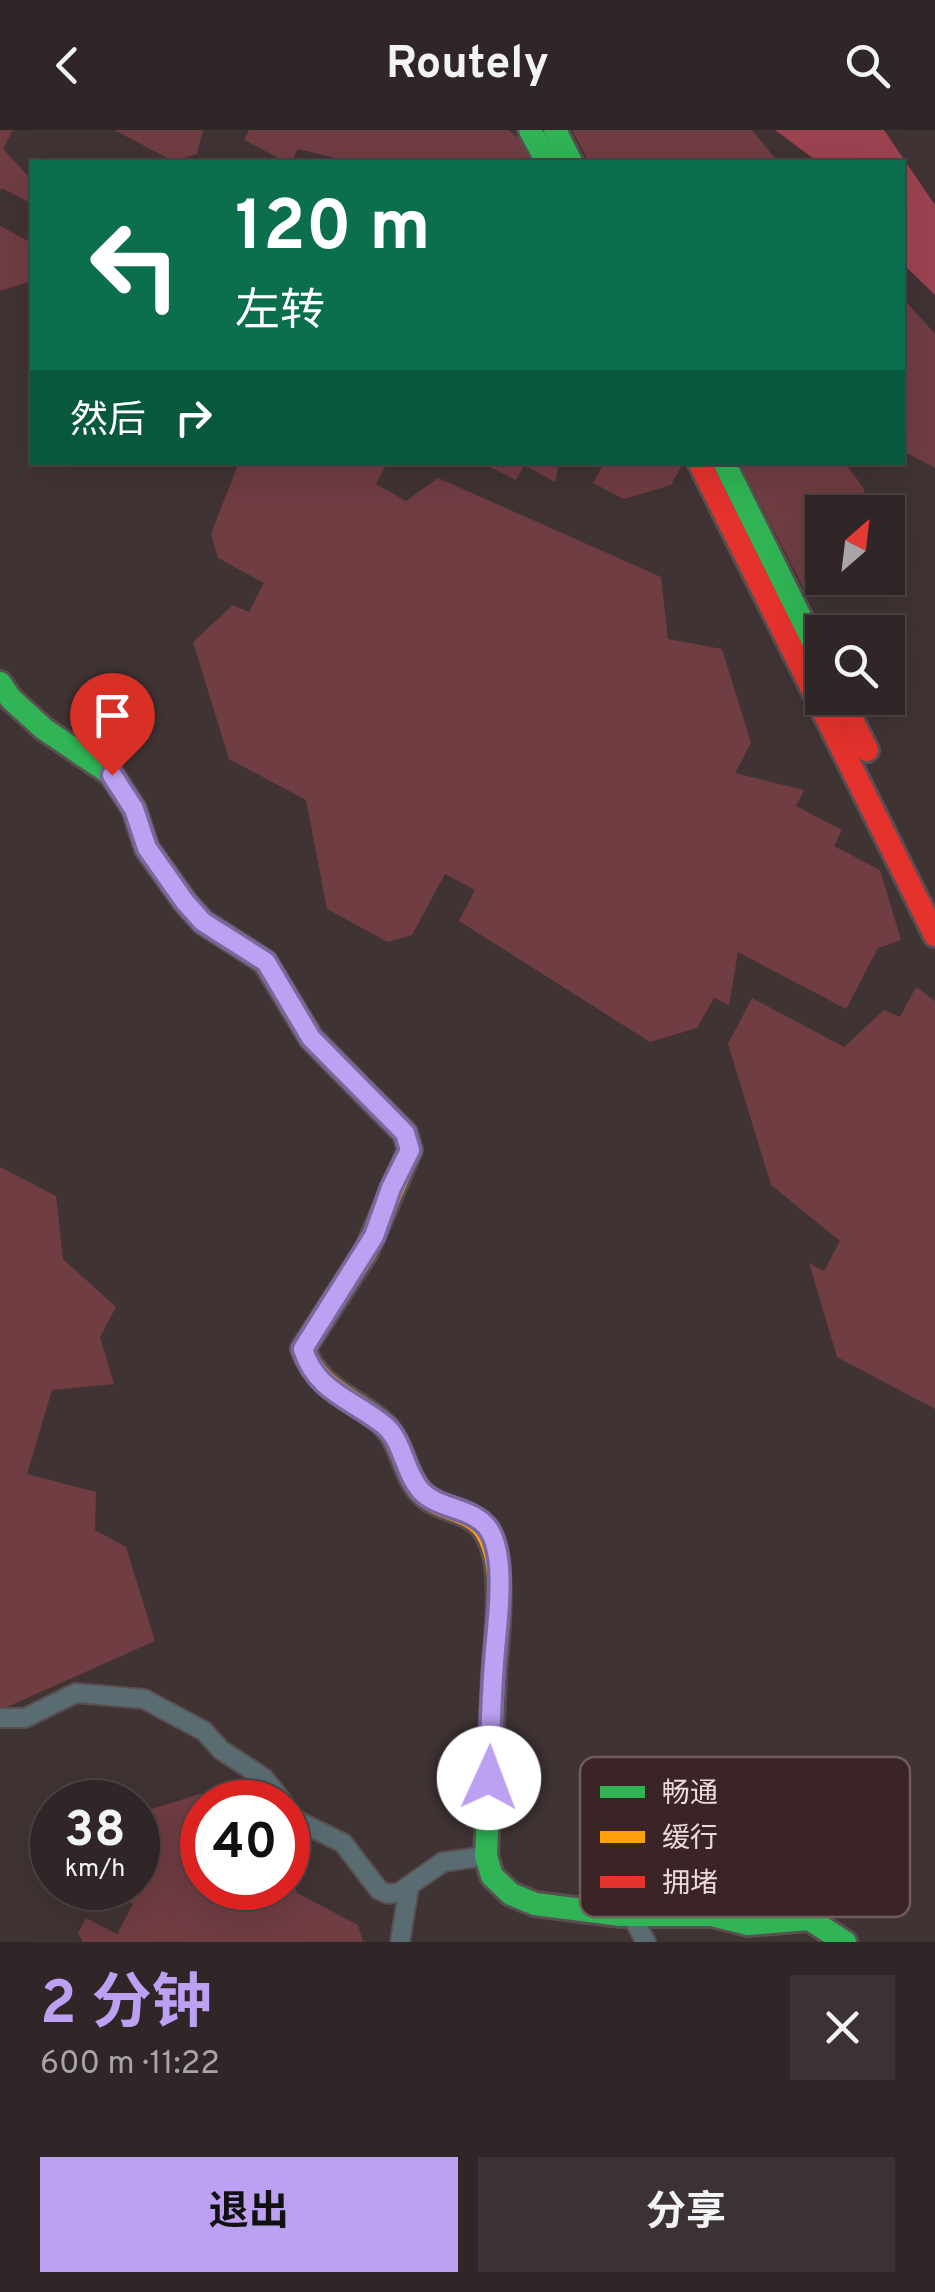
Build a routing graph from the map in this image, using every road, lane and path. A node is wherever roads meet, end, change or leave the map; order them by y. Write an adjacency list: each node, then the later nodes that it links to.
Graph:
1 (530, 130): 3 (main road)
2 (555, 130): 4 (main road)
3 (546, 160)
4 (570, 160)
5 (700, 465): 11 (main road)
6 (725, 465): 7 (main road)
7 (805, 626)
8 (0, 682): 15 (main road)
9 (849, 715): 10 (main road)
10 (935, 887)
11 (935, 934)
12 (0, 1718): 13 (street)
13 (266, 1780)
14 (310, 1826): 16 (street)
15 (486, 1856): 16 (street); 17 (main road)
16 (408, 1886): 20 (street)
17 (580, 1909)
18 (632, 1917): 21 (street)
19 (720, 1917): 22 (main road)
20 (400, 1942)
21 (646, 1942)
22 (845, 1942)

